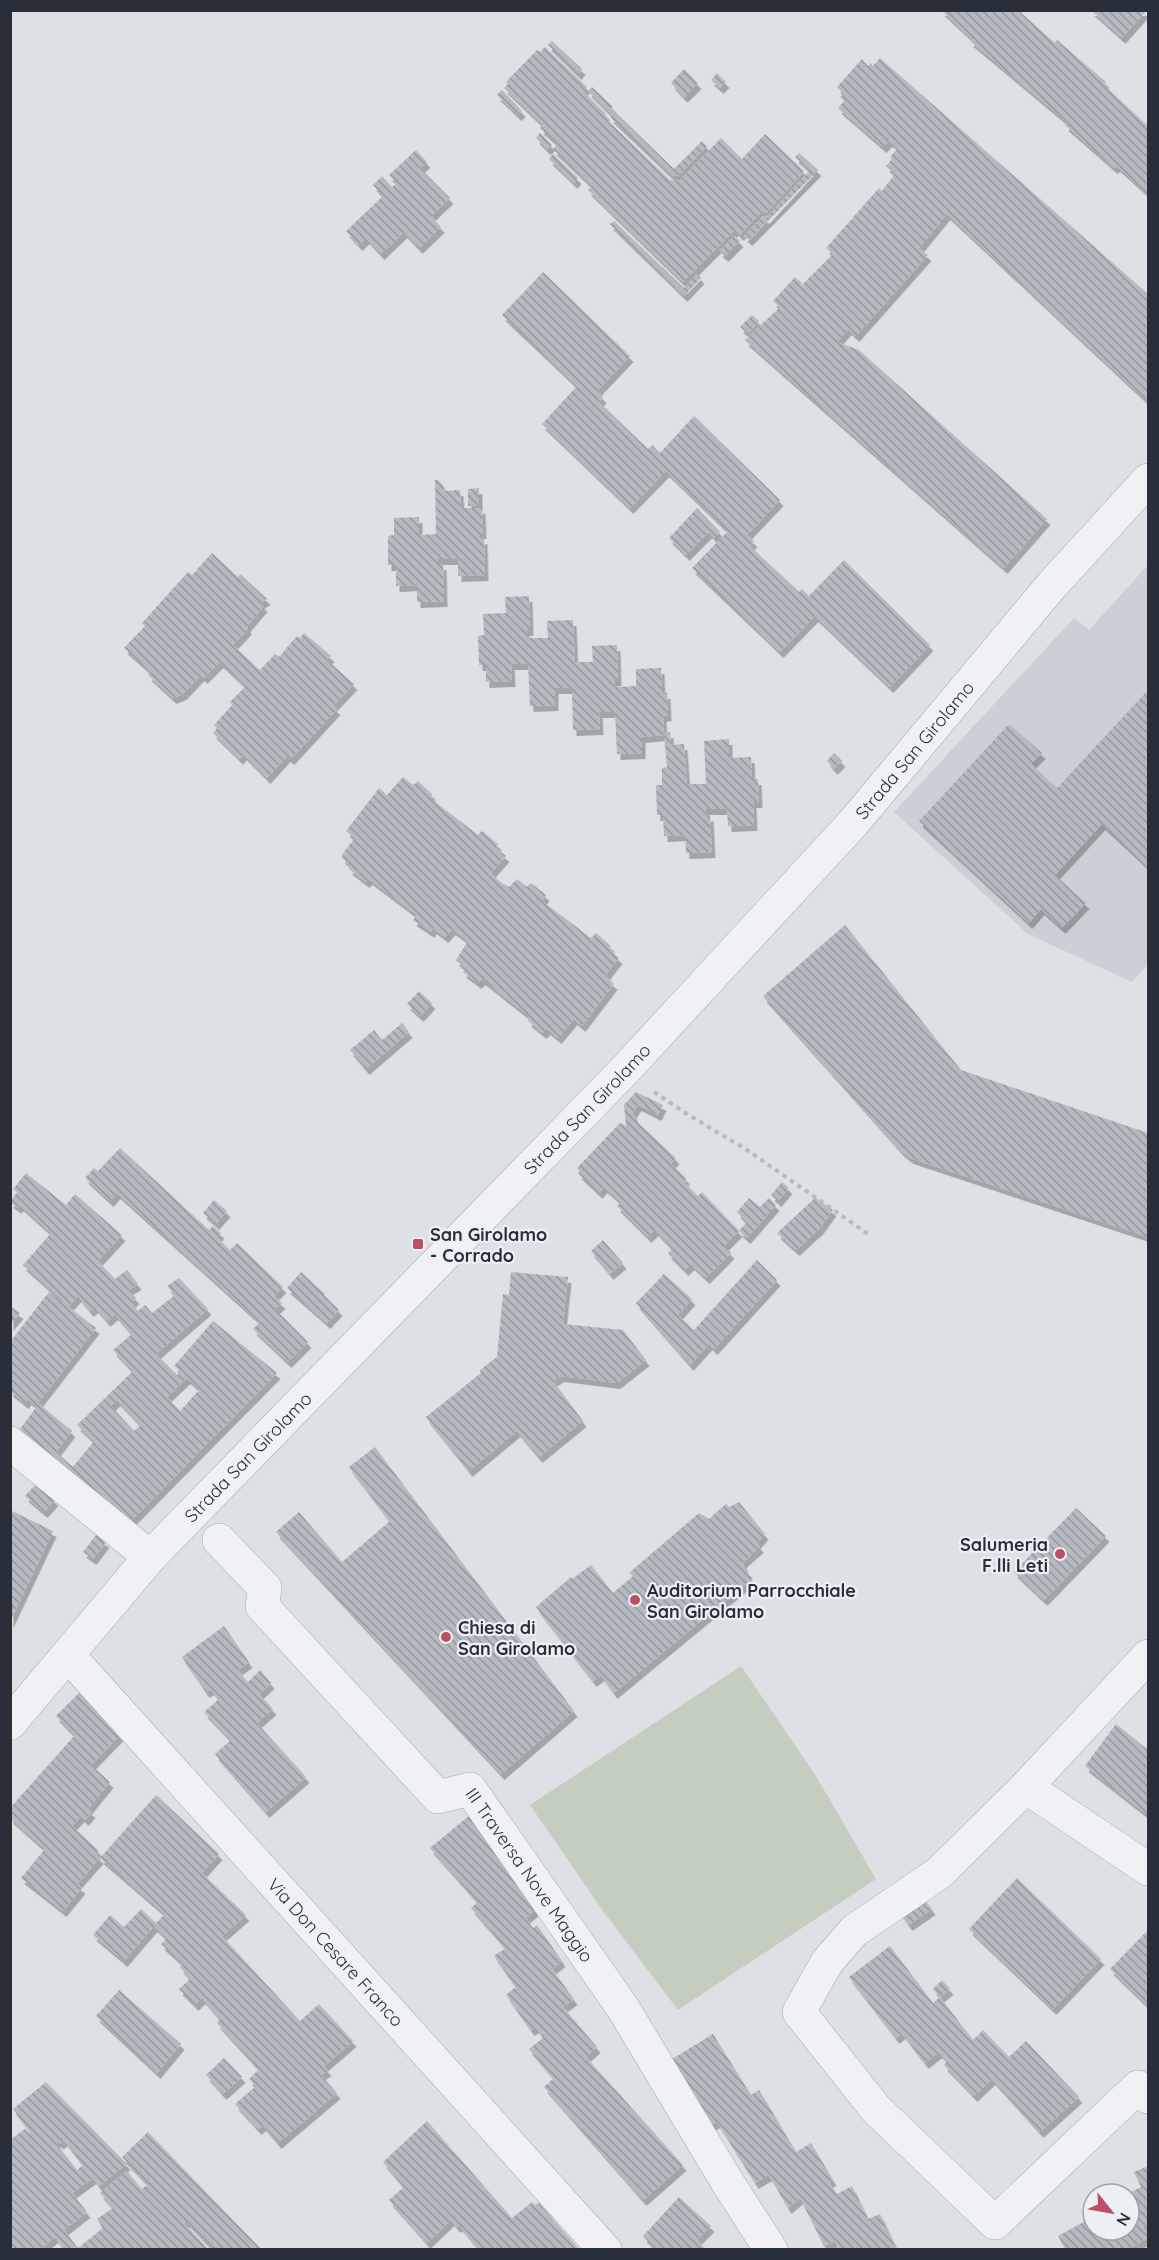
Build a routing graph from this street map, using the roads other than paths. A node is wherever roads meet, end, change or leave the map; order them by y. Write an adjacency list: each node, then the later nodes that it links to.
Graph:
1 (1149, 480): 4 (street, Strada San Girolamo)
2 (10, 1443): 4 (street)
3 (219, 1540): 12 (street, III Traversa Nove Maggio)
4 (150, 1557): 5 (street, Strada San Girolamo)
5 (68, 1655): 7 (street, Strada San Girolamo); 11 (street, Via Don Cesare Franco)
6 (1142, 1674): 8 (street)
7 (10, 1724)
8 (1026, 1787): 9 (street); 10 (street)
9 (1149, 1869)
10 (1149, 2097)
11 (606, 2250)
12 (771, 2250)

